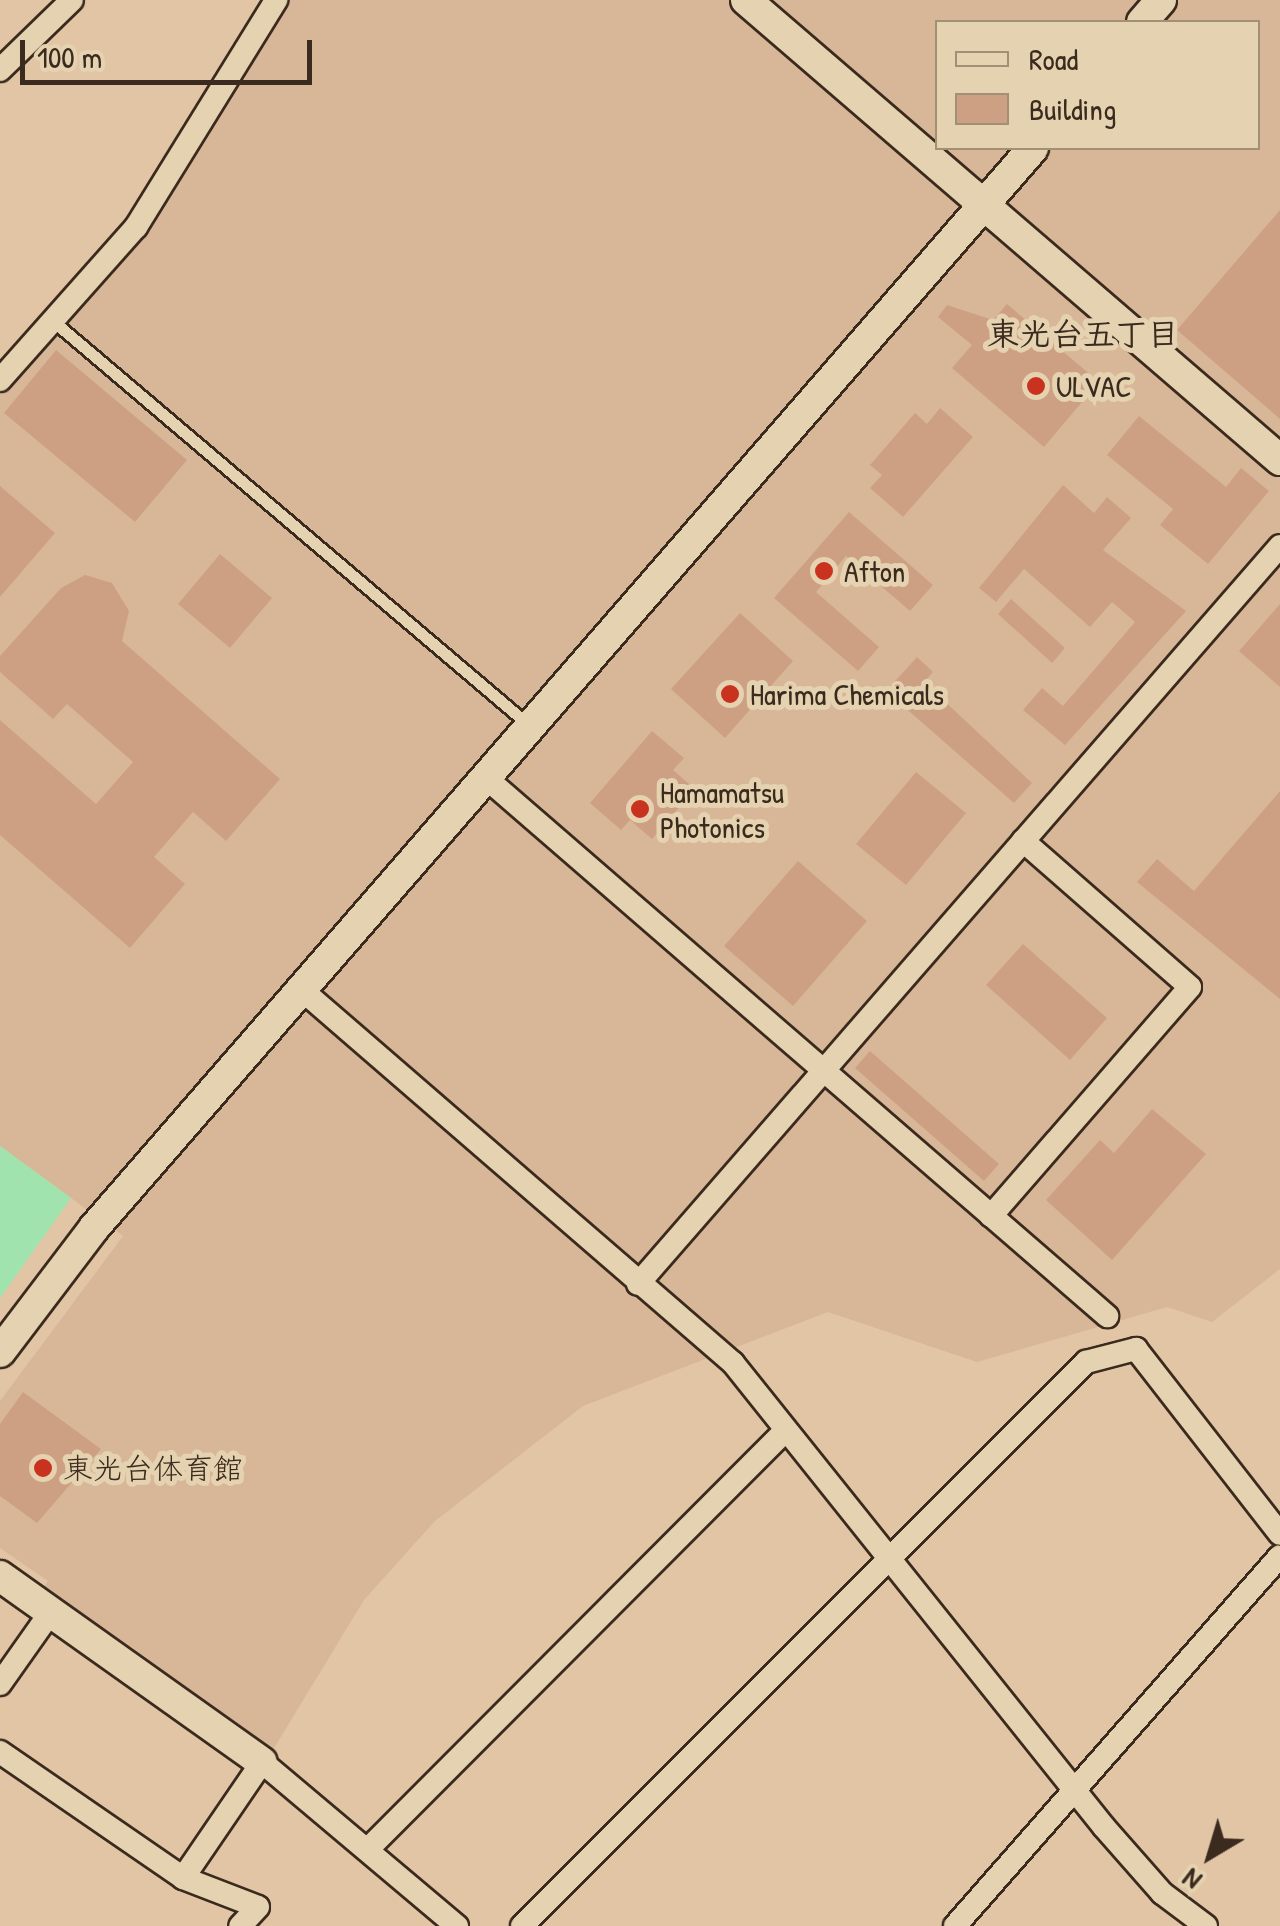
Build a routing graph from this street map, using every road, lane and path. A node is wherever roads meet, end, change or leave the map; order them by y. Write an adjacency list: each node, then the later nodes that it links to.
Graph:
1 (72, 0): 6 (street)
2 (276, 0): 9 (street)
3 (746, 0): 8 (street)
4 (1161, 0): 5 (street)
5 (1144, 20)
6 (0, 70)
7 (1031, 150): 8 (street)
8 (984, 204): 11 (street); 13 (street)
9 (53, 321): 10 (street); 13 (lane)
10 (0, 380)
11 (1280, 460)
12 (1280, 546): 15 (street)
13 (530, 726): 14 (street)
14 (486, 778): 16 (street); 17 (street)
15 (1023, 842): 17 (street); 18 (street)
16 (302, 990): 19 (street); 21 (street)
17 (824, 1071): 18 (street); 19 (street)
18 (991, 1216): 20 (street)
19 (638, 1284): 22 (street)
20 (1107, 1316)
21 (0, 1352)
22 (785, 1431): 25 (street); 32 (street)
23 (1280, 1534): 25 (street)
24 (1280, 1556): 31 (street)
25 (888, 1560): 31 (street); 36 (street)
26 (0, 1576): 27 (street)
27 (50, 1613): 28 (street); 30 (street)
28 (0, 1684)
29 (1, 1756): 33 (street)
30 (262, 1762): 32 (street); 33 (street)
31 (1072, 1788): 37 (street); 38 (street)
32 (370, 1848): 35 (street)
33 (184, 1878): 34 (street)
34 (240, 1926)
35 (457, 1926)
36 (522, 1926)
37 (955, 1926)
38 (1206, 1926)

